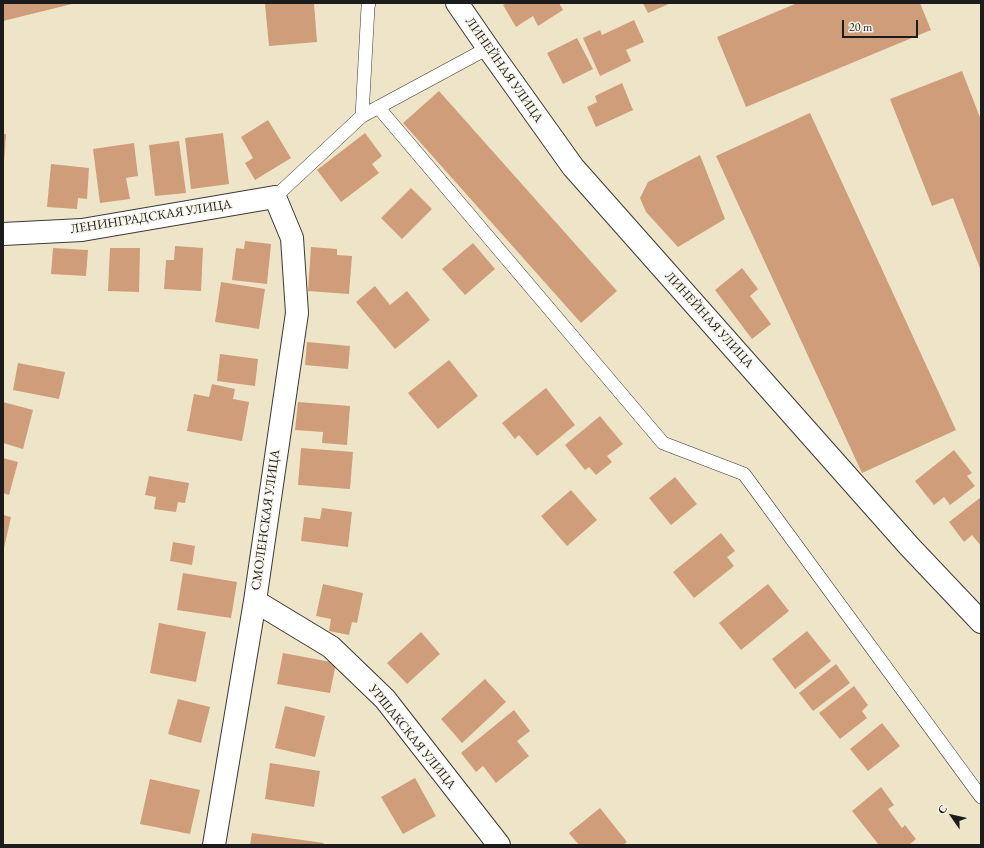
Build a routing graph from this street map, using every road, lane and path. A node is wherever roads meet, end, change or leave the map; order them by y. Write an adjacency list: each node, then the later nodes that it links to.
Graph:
1 (369, 3): 5 (lane)
2 (457, 3): 3 (street, ЛИНЕЙНАЯ УЛИЦА)
3 (488, 48): 4 (lane); 9 (street, ЛИНЕЙНАЯ УЛИЦА)
4 (378, 107): 5 (lane); 10 (lane)
5 (362, 116): 6 (lane)
6 (274, 197): 7 (street, ЛЕНИНГРАДСКАЯ УЛИЦА); 8 (street, СМОЛЕНСКАЯ УЛИЦА)
7 (3, 234)
8 (255, 601): 11 (street, СМОЛЕНСКАЯ УЛИЦА); 12 (street, УРШАКСКАЯ УЛИЦА)
9 (981, 622)
10 (981, 797)
11 (214, 845)
12 (500, 845)

